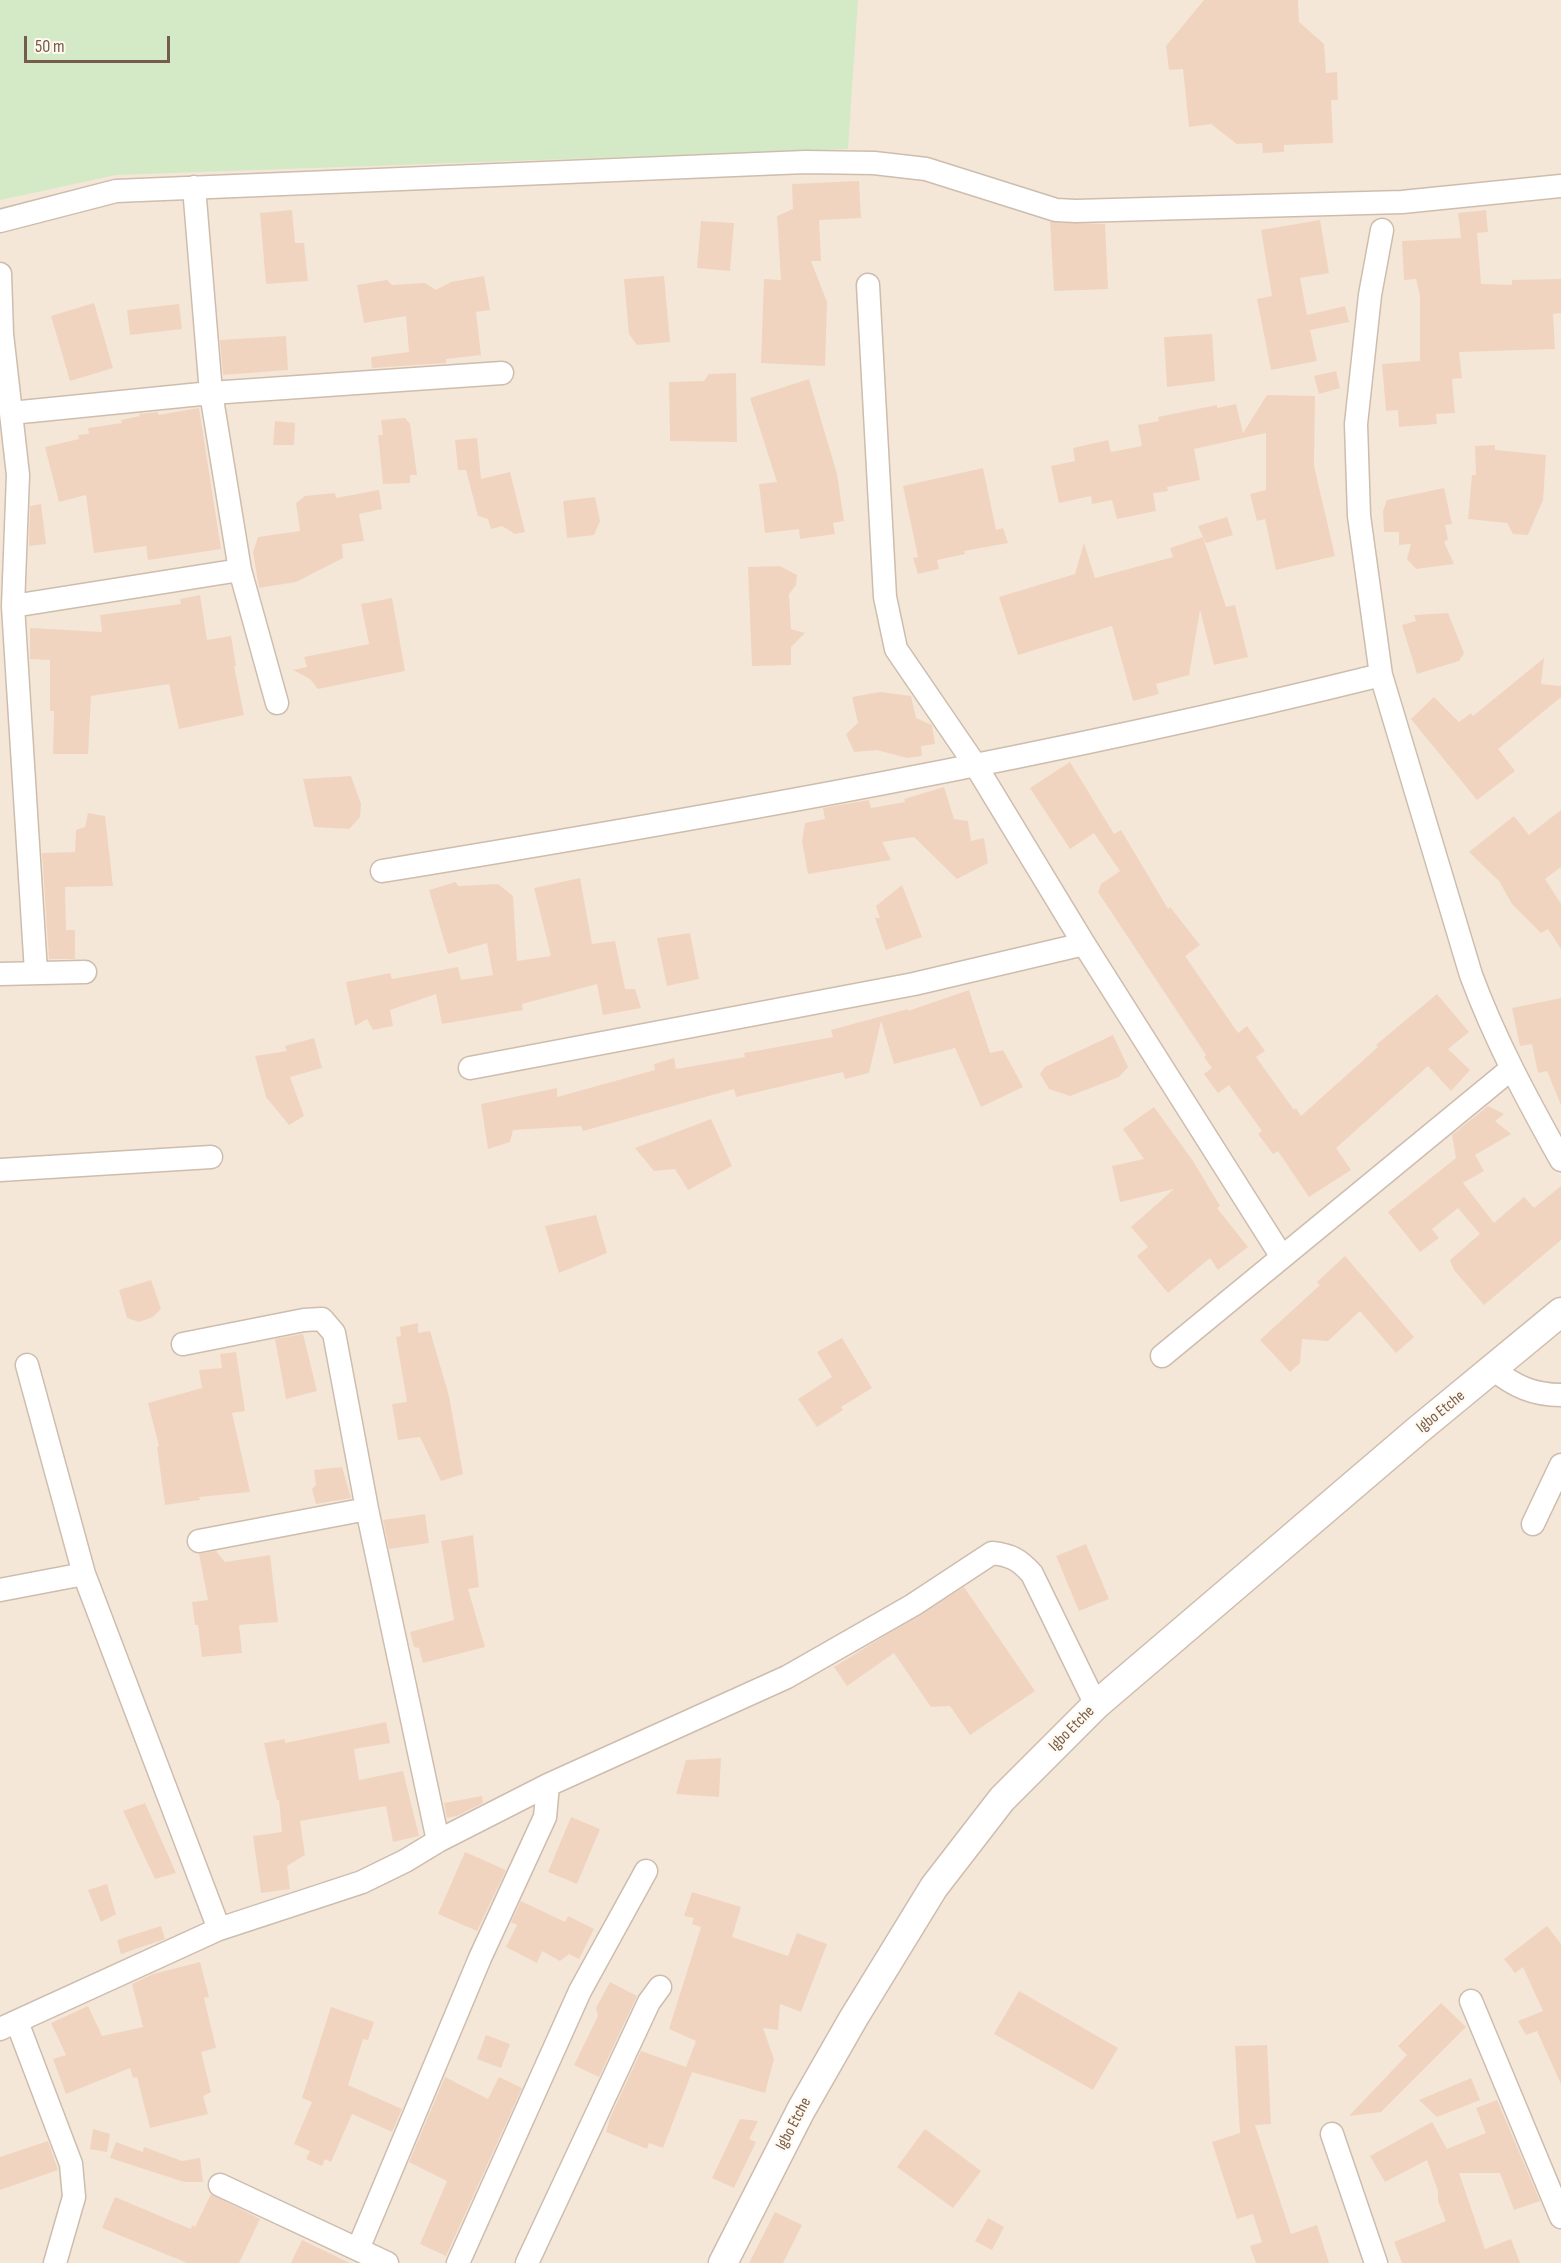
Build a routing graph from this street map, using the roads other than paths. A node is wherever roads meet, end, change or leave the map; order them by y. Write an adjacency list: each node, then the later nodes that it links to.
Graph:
1 (1561, 186): 2 (street)
2 (194, 187): 3 (street); 8 (street)
3 (0, 221)
4 (1382, 230): 12 (street)
5 (0, 274): 9 (street)
6 (868, 285): 14 (street)
7 (502, 373): 8 (street)
8 (211, 393): 9 (street); 10 (street)
9 (11, 413): 11 (street)
10 (240, 570): 11 (street); 13 (street)
11 (14, 606): 17 (street)
12 (1381, 675): 14 (street); 21 (street)
13 (277, 703)
14 (976, 766): 15 (street); 16 (street)
15 (382, 871)
16 (1084, 944): 20 (street); 25 (street)
17 (36, 972): 18 (street); 19 (street)
18 (85, 972)
19 (0, 974)
20 (470, 1068)
21 (1511, 1069): 23 (street); 25 (street)
22 (212, 1157): 24 (street)
23 (1561, 1160)
24 (0, 1170)
25 (1282, 1257): 28 (street)
26 (1561, 1312): 30 (street, Igbo Etche)
27 (183, 1344): 33 (street)
28 (1162, 1356)
29 (27, 1365): 36 (street)
30 (1493, 1369): 31 (street); 38 (street, Igbo Etche)
31 (1561, 1395)
32 (1561, 1465): 34 (street)
33 (367, 1509): 35 (street); 40 (street)
34 (1533, 1524)
35 (199, 1541)
36 (84, 1574): 37 (street); 42 (street)
37 (0, 1590)
38 (1096, 1705): 39 (street); 54 (street, Igbo Etche)
39 (548, 1785): 40 (street); 49 (street)
40 (438, 1841): 42 (street)
41 (646, 1871): 52 (street)
42 (219, 1929): 45 (street)
43 (660, 1987): 53 (street)
44 (1471, 2001): 48 (street)
45 (9, 2026): 50 (street)
46 (1332, 2134): 55 (street)
47 (220, 2185): 49 (street)
48 (1561, 2217)
49 (358, 2249): 51 (street)
50 (55, 2263)
51 (387, 2263)
52 (458, 2263)
53 (527, 2263)
54 (723, 2263)
55 (1376, 2263)

